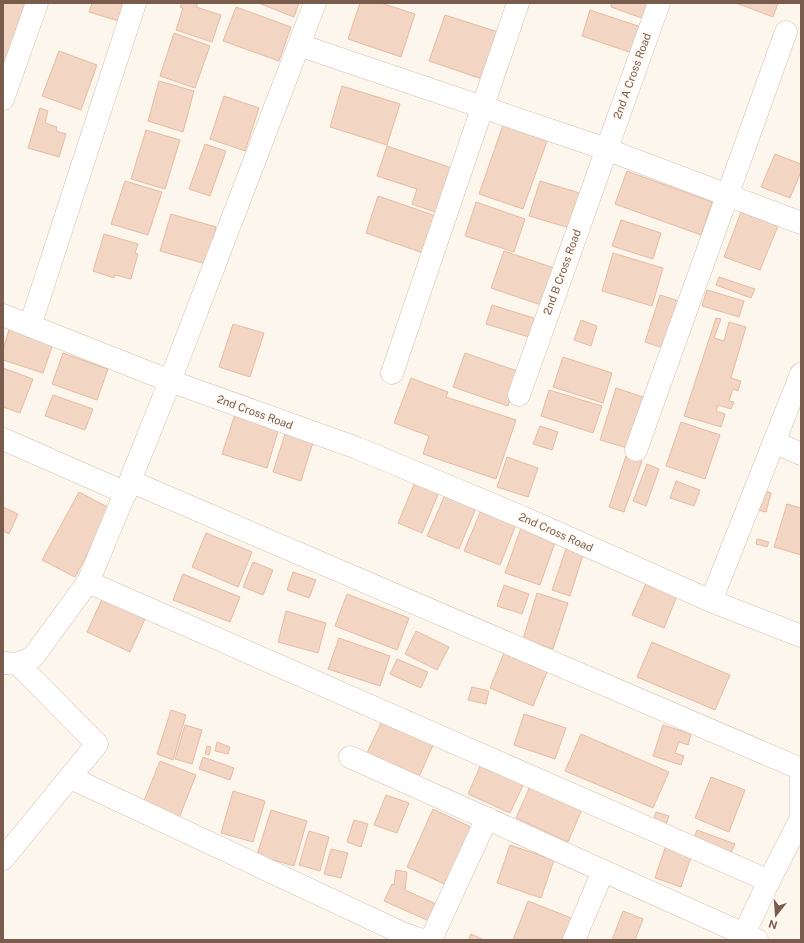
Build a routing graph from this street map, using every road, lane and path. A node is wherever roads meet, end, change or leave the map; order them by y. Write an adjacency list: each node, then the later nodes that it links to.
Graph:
1 (37, 3): 8 (street)
2 (135, 3): 13 (street)
3 (314, 3): 7 (street)
4 (518, 3): 14 (street)
5 (659, 3): 9 (street, 2nd A Cross Road)
6 (786, 32): 10 (street)
7 (298, 45): 9 (street); 16 (street)
8 (5, 89)
9 (606, 149): 10 (street); 17 (street, 2nd B Cross Road)
10 (728, 195): 11 (street); 20 (street)
11 (801, 223)
12 (3, 315): 13 (street, 2nd Cross Road)
13 (30, 326): 16 (street, 2nd Cross Road)
14 (392, 373)
15 (801, 374): 19 (street)
16 (170, 381): 22 (street); 24 (street, 2nd Cross Road)
17 (519, 395)
18 (3, 439): 22 (street)
19 (774, 442): 21 (street); 24 (street)
20 (636, 450)
21 (801, 454)
22 (128, 487): 23 (street); 28 (street)
23 (88, 582): 26 (street); 35 (street)
24 (711, 601): 25 (street, 2nd Cross Road)
25 (801, 636)
26 (10, 663): 29 (street)
27 (350, 757): 31 (street)
28 (801, 769)
29 (71, 778): 33 (street); 37 (street)
30 (801, 779): 32 (street)
31 (487, 818): 34 (street); 38 (street)
32 (801, 820): 35 (street)
33 (3, 859)
34 (603, 871): 36 (street); 39 (street)
35 (769, 881): 36 (street)
36 (747, 938)
37 (422, 940)
38 (427, 940)
39 (574, 940)

